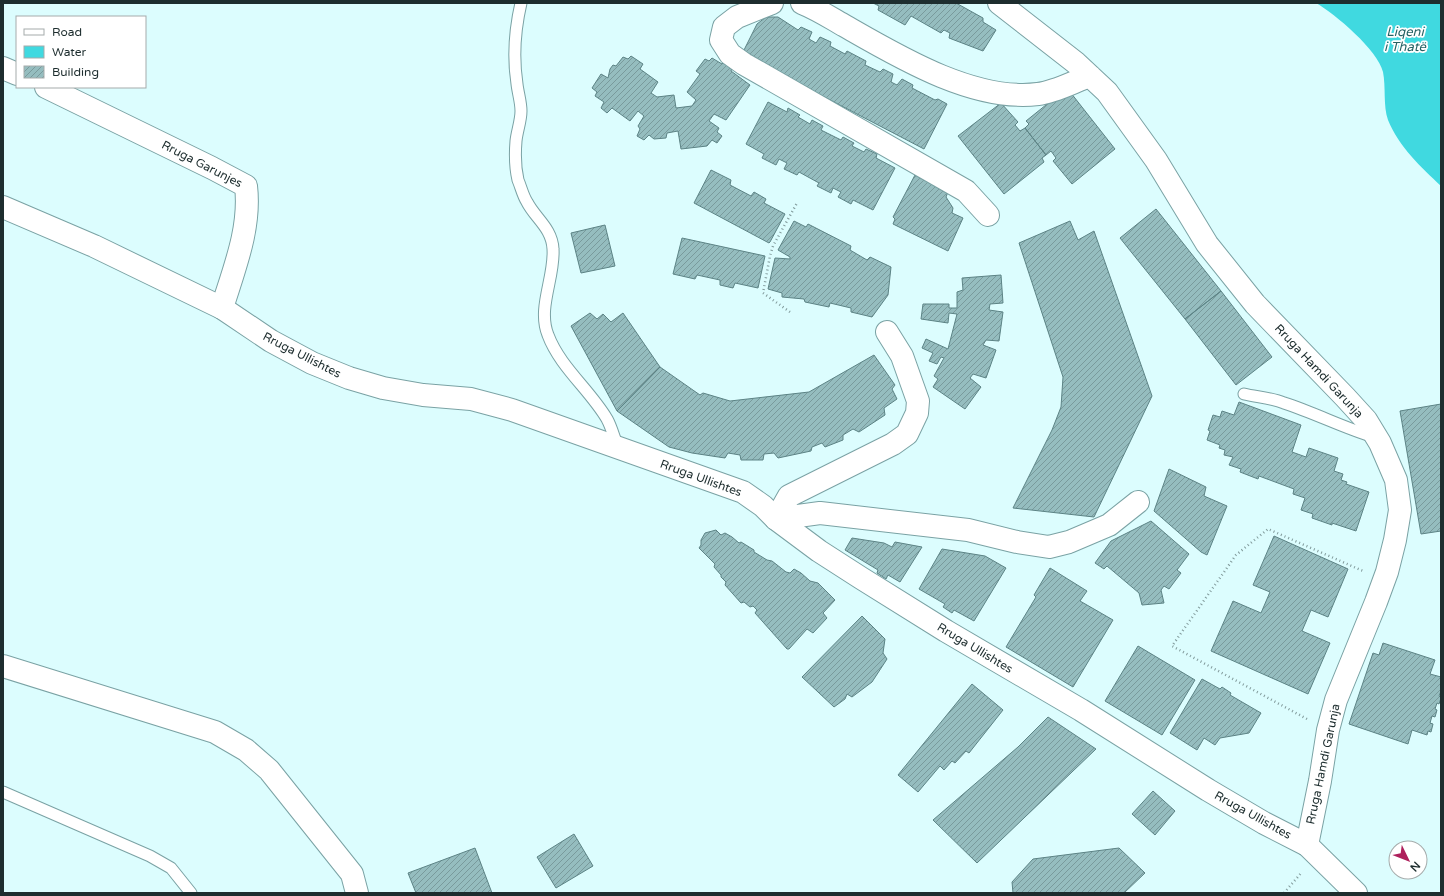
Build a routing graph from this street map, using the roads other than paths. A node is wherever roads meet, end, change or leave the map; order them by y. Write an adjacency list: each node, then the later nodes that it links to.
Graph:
1 (521, 3): 15 (lane)
2 (772, 3): 10 (street)
3 (802, 3): 7 (street)
4 (999, 3): 7 (street, Rruga Hamdi Garunja)
5 (3, 68): 6 (street)
6 (16, 74)
7 (1090, 76): 14 (street, Rruga Hamdi Garunja)
8 (48, 88): 11 (street, Rruga Garunjes)
9 (3, 208): 11 (street, Rruga Ullishtes)
10 (988, 215)
11 (222, 308): 15 (street, Rruga Ullishtes)
12 (887, 332): 17 (street)
13 (1244, 394): 14 (lane)
14 (1377, 438): 20 (street, Rruga Hamdi Garunja)
15 (618, 448): 17 (street, Rruga Ullishtes)
16 (1138, 502): 17 (street)
17 (776, 519): 20 (street, Rruga Ullishtes)
18 (3, 666): 22 (street)
19 (3, 792): 21 (lane)
20 (1312, 850): 23 (street, Rruga Ullishtes)
21 (191, 893)
22 (357, 893)
23 (1356, 893)

